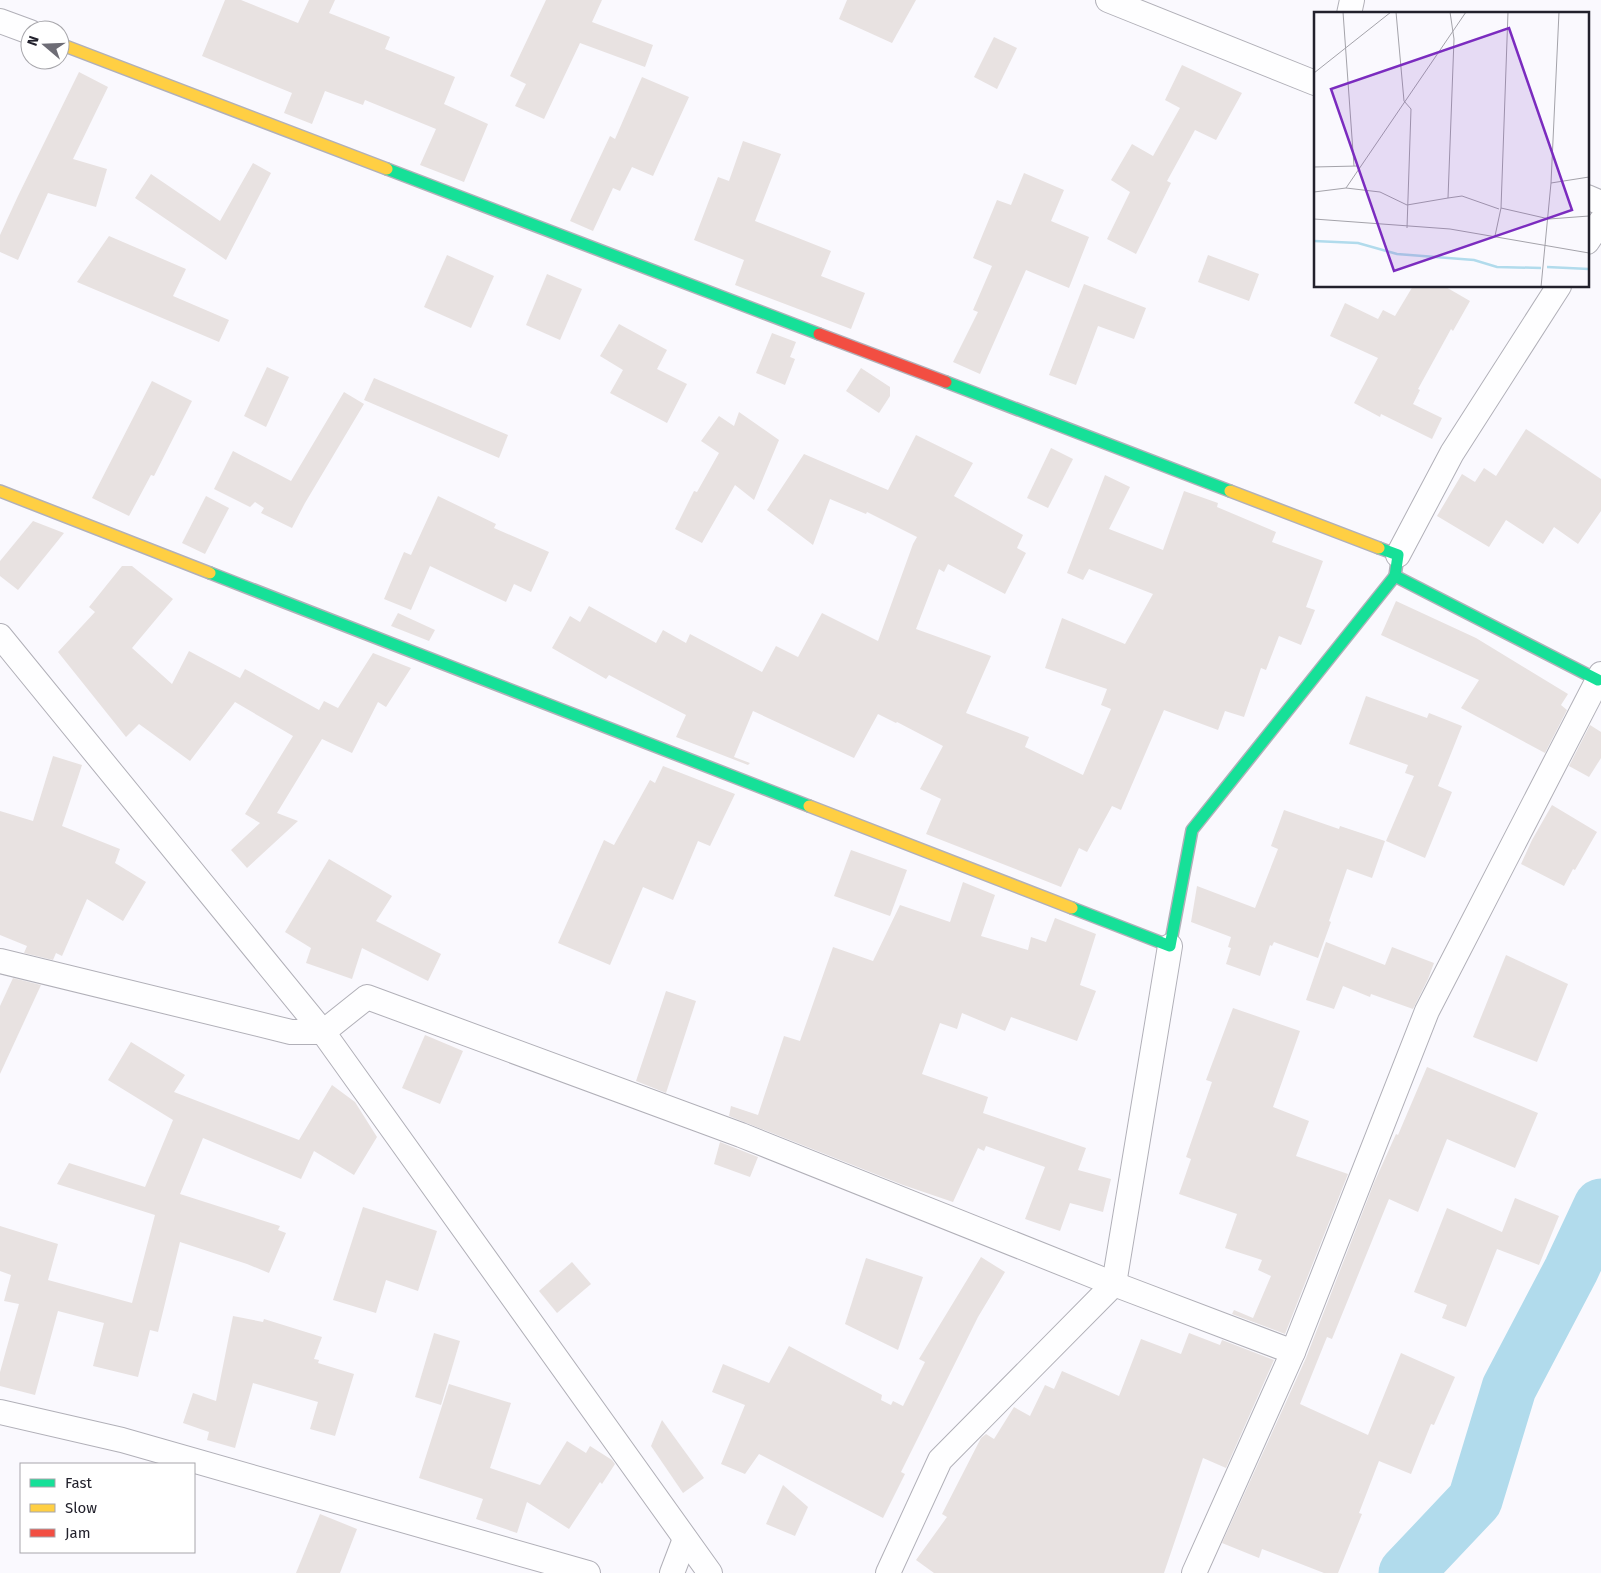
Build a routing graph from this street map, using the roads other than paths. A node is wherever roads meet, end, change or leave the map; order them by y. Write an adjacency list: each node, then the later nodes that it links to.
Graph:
1 (1108, 0): 5 (street)
2 (0, 21): 3 (street)
3 (20, 28)
4 (70, 48): 12 (street)
5 (1314, 83)
6 (1588, 198): 7 (street)
7 (1601, 203)
8 (1601, 221): 9 (street)
9 (1588, 240)
10 (1558, 288): 12 (street)
11 (0, 491): 15 (street)
12 (1397, 565): 14 (street); 15 (street)
13 (0, 636): 17 (street)
14 (1600, 677): 19 (street)
15 (1170, 946): 18 (street)
16 (0, 961): 17 (street)
17 (323, 1032): 18 (street); 21 (street)
18 (1114, 1284): 19 (street); 25 (street)
19 (1293, 1352): 26 (street)
20 (0, 1412): 22 (street)
21 (685, 1539): 23 (street); 24 (street)
22 (588, 1573)
23 (672, 1573)
24 (710, 1573)
25 (888, 1573)
26 (1194, 1573)

